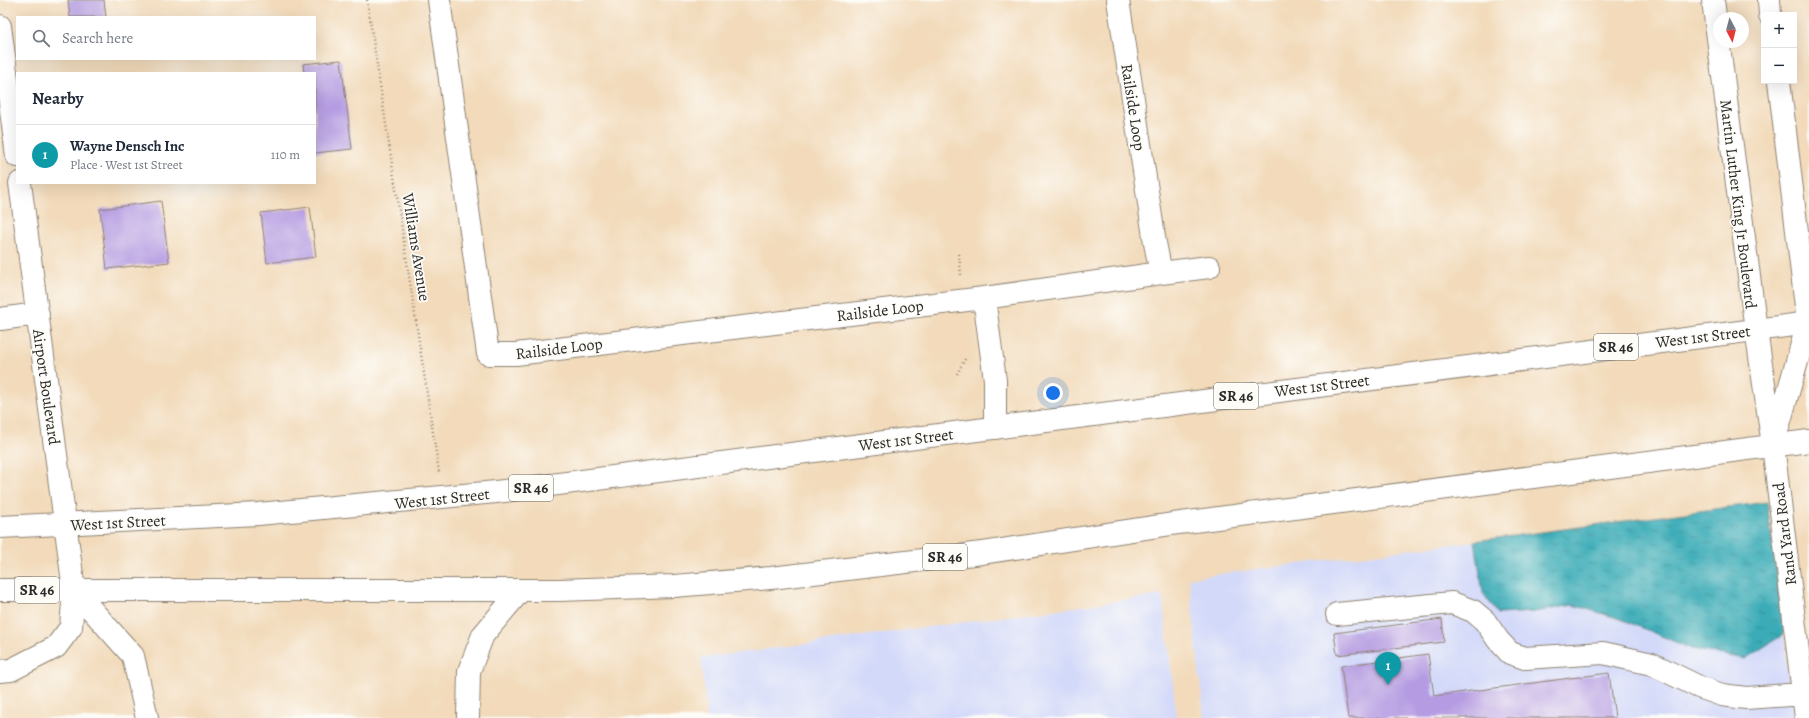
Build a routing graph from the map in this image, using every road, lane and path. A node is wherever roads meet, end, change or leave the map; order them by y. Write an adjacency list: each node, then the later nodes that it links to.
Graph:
1 (367, 0): 21 (path, Williams Avenue)
2 (439, 0): 13 (main road, Railside Loop)
3 (1118, 0): 12 (main road, Railside Loop)
4 (1713, 0): 17 (main road, Martin Luther King Jr Boulevard)
5 (1769, 0): 6 (main road)
6 (1770, 12)
7 (0, 26): 9 (main road)
8 (1778, 84): 16 (main road)
9 (16, 148)
10 (20, 184): 14 (main road, Airport Boulevard)
11 (1209, 267): 12 (main road)
12 (1162, 273): 13 (main road, Railside Loop)
13 (984, 298): 18 (main road)
14 (38, 314): 15 (main road); 22 (main road, Airport Boulevard)
15 (0, 319)
16 (1809, 323): 17 (main road, West 1st Street / SR 46); 20 (main road)
17 (1756, 330): 18 (main road, West 1st Street / SR 46); 20 (main road, Martin Luther King Jr Boulevard)
18 (995, 428): 21 (main road, West 1st Street / SR 46)
19 (1809, 440): 20 (main road, SR 46)
20 (1773, 445): 26 (main road, SR 46); 27 (main road, Rand Yard Road)
21 (443, 498): 22 (main road, West 1st Street / SR 46)
22 (65, 524): 23 (main road, West 1st Street / SR 46); 25 (main road, Airport Boulevard)
23 (0, 527)
24 (0, 590): 25 (main road, SR 46)
25 (74, 590): 26 (main road, SR 46); 29 (main road, Airport Boulevard); 32 (main road)
26 (520, 591): 31 (main road)
27 (1800, 596): 30 (main road, Rand Yard Road)
28 (1337, 614): 30 (main road)
29 (0, 671)
30 (1803, 694): 33 (main road, Rand Yard Road)
31 (468, 717)
32 (147, 718)
33 (1806, 718)

